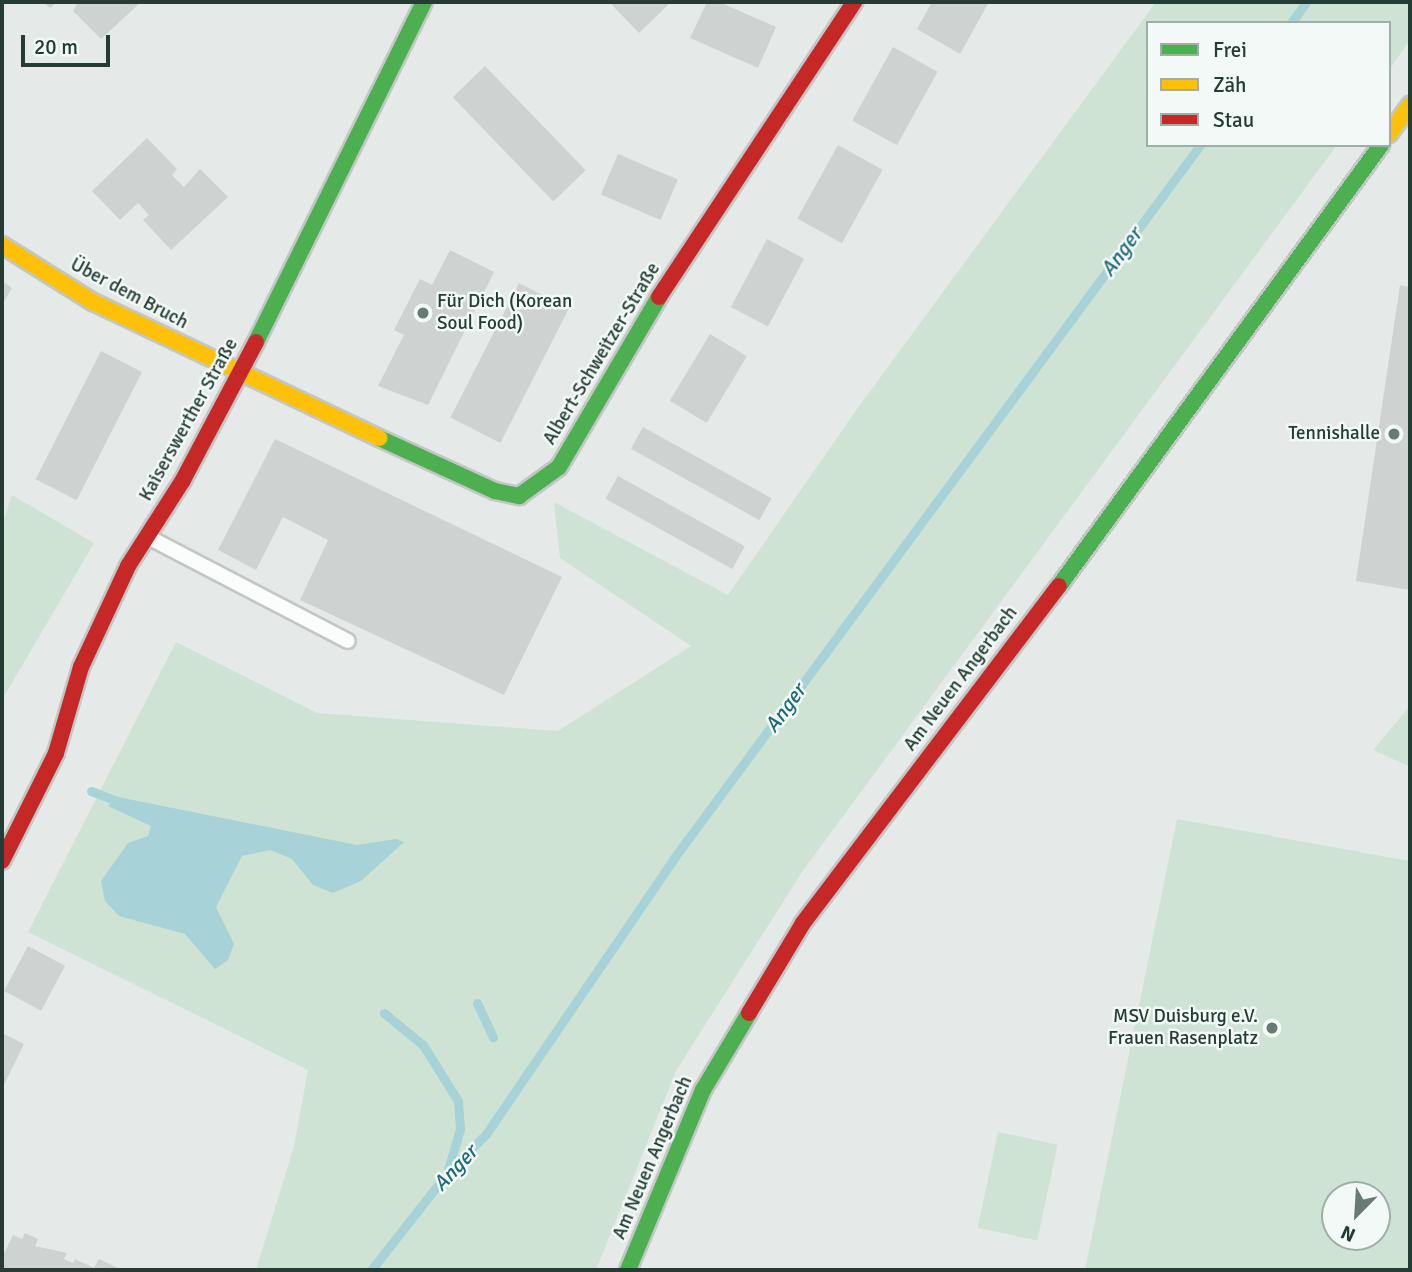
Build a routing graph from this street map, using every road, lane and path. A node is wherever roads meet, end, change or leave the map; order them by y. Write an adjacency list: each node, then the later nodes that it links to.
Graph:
1 (424, 2): 7 (street, Kaiserswerther Straße)
2 (854, 2): 7 (street, Albert-Schweitzer-Straße)
3 (1410, 105): 4 (street)
4 (1391, 131)
5 (1380, 147): 11 (street, Am Neuen Angerbach)
6 (2, 245): 7 (street, Über dem Bruch)
7 (240, 375): 8 (street, Kaiserswerther Straße)
8 (147, 537): 9 (lane); 10 (street, Kaiserswerther Straße)
9 (348, 641)
10 (2, 861)
11 (628, 1270)

